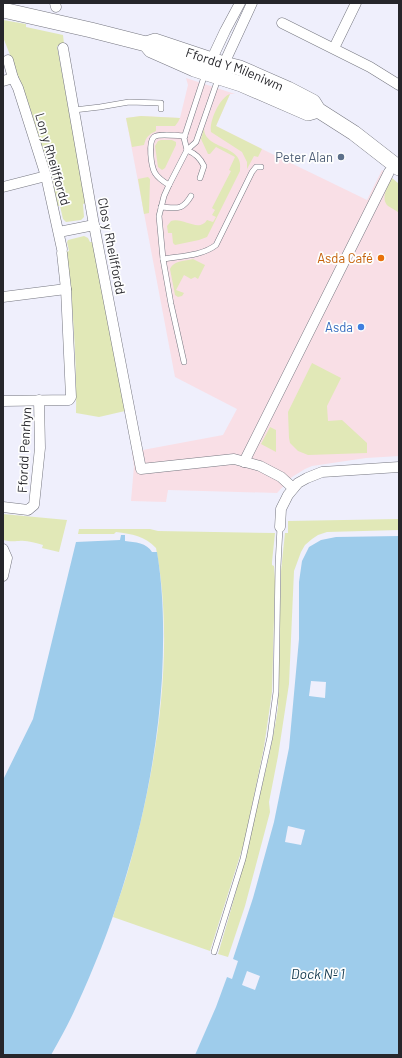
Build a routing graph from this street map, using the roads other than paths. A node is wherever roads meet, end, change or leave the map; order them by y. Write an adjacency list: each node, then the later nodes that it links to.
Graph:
1 (240, 3): 9 (street)
2 (252, 3): 9 (street)
3 (356, 3): 7 (street)
4 (3, 10): 9 (street, Ffordd Y Mileniwm)
5 (282, 23): 7 (street)
6 (63, 48): 14 (street, Clos y Rheilffordd)
7 (334, 48): 12 (street)
8 (8, 60): 10 (street, Lon y Rheilffordd)
9 (215, 68): 15 (lane); 16 (lane); 18 (street, Ffordd Y Mileniwm)
10 (13, 78): 11 (street); 19 (street, Lon y Rheilffordd)
11 (3, 81)
12 (399, 85)
13 (161, 109): 14 (lane)
14 (74, 110): 25 (street, Clos y Rheilffordd)
15 (185, 136): 16 (lane); 21 (lane)
16 (187, 150): 20 (lane); 21 (lane)
17 (261, 166): 27 (lane)
18 (394, 170): 33 (street)
19 (46, 176): 22 (street); 26 (street, Lon y Rheilffordd)
20 (200, 178)
21 (169, 185): 24 (lane)
22 (3, 187)
23 (191, 196): 24 (lane)
24 (161, 207): 27 (lane)
25 (94, 225): 26 (street); 33 (street, Clos y Rheilffordd)
26 (59, 232): 28 (street, Lon y Rheilffordd)
27 (163, 259): 30 (lane)
28 (66, 289): 29 (street); 31 (street, Lon y Rheilffordd)
29 (3, 297)
30 (184, 362)
31 (39, 400): 32 (street, Ffordd Penrhyn); 36 (street, Ffordd Penrhyn)
32 (3, 401)
33 (244, 462): 35 (street)
34 (399, 467): 35 (street)
35 (293, 488): 37 (street)
36 (3, 507)
37 (280, 527): 40 (lane)
38 (3, 549): 39 (street)
39 (3, 576)
40 (214, 952)

